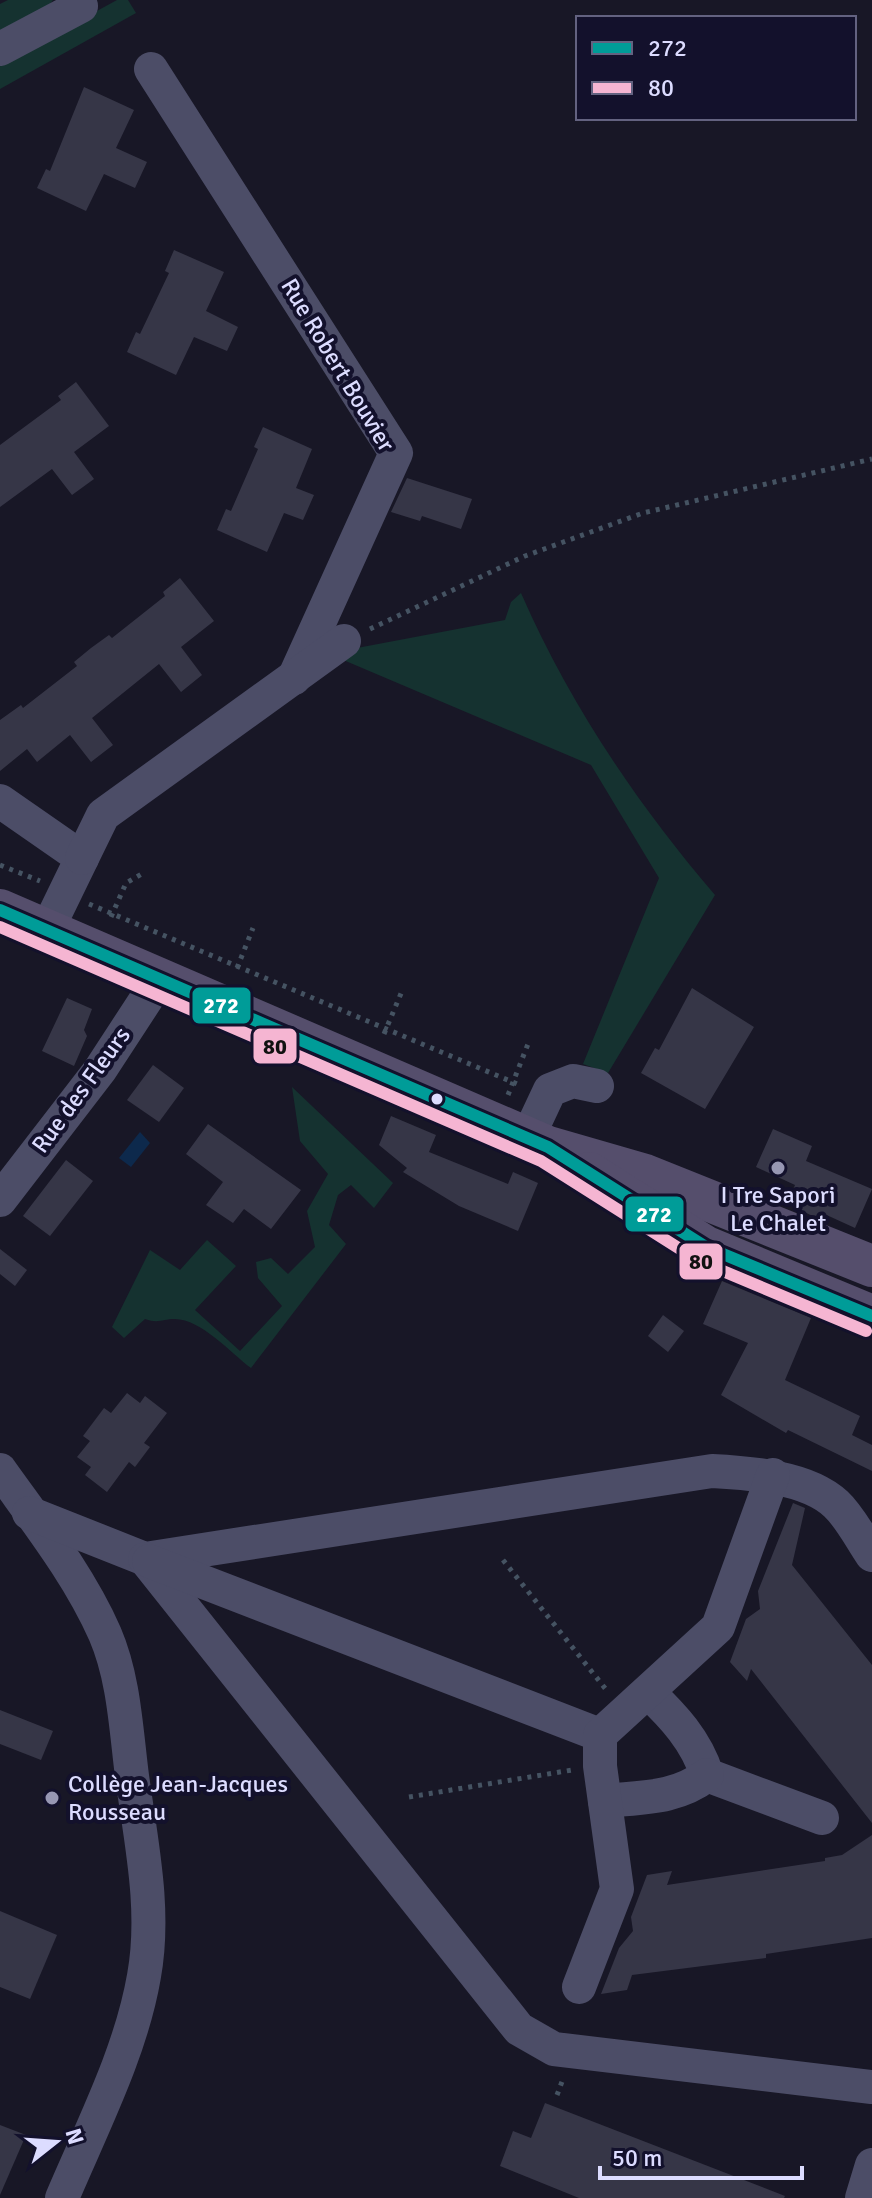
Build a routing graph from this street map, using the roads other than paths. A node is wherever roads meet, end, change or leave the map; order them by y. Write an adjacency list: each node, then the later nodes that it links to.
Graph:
1 (78, 0): 2 (street)
2 (0, 49)
3 (151, 69): 5 (street, Rue Robert Bouvier)
4 (344, 641): 5 (street, Rue Robert Bouvier)
5 (294, 678): 7 (street, Rue Robert Bouvier)
6 (0, 801): 7 (street)
7 (82, 858): 9 (street, Rue Robert Bouvier)
8 (0, 910): 9 (main road)
9 (47, 930): 10 (main road)
10 (160, 978): 12 (main road); 13 (street, Rue des Fleurs)
11 (597, 1086): 12 (street)
12 (524, 1137): 14 (main road)
13 (0, 1200)
14 (671, 1203): 15 (main road); 16 (main road)
15 (872, 1268): 16 (main road)
16 (863, 1313)
17 (0, 1470): 20 (street)
18 (773, 1475): 19 (street); 23 (street); 24 (street)
19 (835, 1503): 21 (street); 22 (street)
20 (29, 1513): 23 (street); 33 (street)
21 (872, 1530)
22 (872, 1555)
23 (145, 1559): 25 (street); 30 (street)
24 (636, 1701): 25 (street); 26 (street)
25 (600, 1750): 27 (street)
26 (707, 1775): 27 (street); 28 (street)
27 (605, 1801): 29 (street)
28 (822, 1818)
29 (579, 1987)
30 (872, 2087)
31 (872, 2165): 34 (street)
32 (872, 2191): 34 (street)
33 (62, 2198)
34 (864, 2198)

